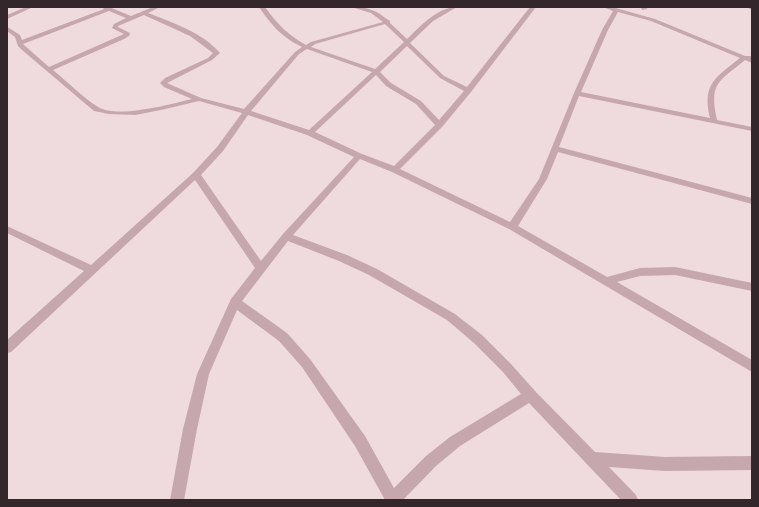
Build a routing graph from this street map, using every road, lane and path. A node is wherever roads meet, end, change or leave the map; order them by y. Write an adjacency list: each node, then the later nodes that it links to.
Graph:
1 (30, 7): 15 (street)
2 (157, 7): 14 (street)
3 (262, 7): 22 (street)
4 (354, 7): 18 (street)
5 (454, 7): 20 (street)
6 (606, 7): 12 (street)
7 (749, 7): 11 (street)
8 (106, 8): 16 (street); 21 (street)
9 (530, 8): 27 (street)
10 (644, 8): 13 (street); 17 (street)
11 (752, 8)
12 (616, 10): 13 (street); 28 (street)
13 (627, 12): 17 (street)
14 (144, 13): 16 (street); 29 (street)
15 (7, 17)
16 (130, 18): 25 (street)
17 (653, 20): 23 (street)
18 (388, 22): 20 (street); 22 (street)
19 (7, 29): 21 (street)
20 (407, 42): 26 (street); 27 (street)
21 (21, 43): 25 (street)
22 (306, 48): 26 (street); 30 (street)
23 (748, 58): 24 (street); 31 (street)
24 (752, 61)
25 (49, 69): 29 (street)
26 (376, 71): 32 (street); 34 (street)
27 (468, 91): 32 (street)
28 (577, 93): 31 (street); 35 (street)
29 (199, 99): 30 (street)
30 (246, 112): 34 (street); 38 (street)
31 (714, 122): 33 (street)
32 (439, 125): 37 (street)
33 (752, 129)
34 (310, 133): 36 (street)
35 (556, 149): 39 (street); 40 (street)
36 (359, 156): 37 (street); 42 (street)
37 (395, 170): 40 (street)
38 (196, 175): 43 (street); 44 (street)
39 (752, 200)
40 (512, 227): 45 (street)
41 (7, 229): 44 (street)
42 (286, 236): 43 (street); 50 (street)
43 (261, 268): 47 (street)
44 (92, 270): 48 (street)
45 (607, 281): 46 (street); 49 (street)
46 (752, 287)
47 (235, 302): 53 (street); 54 (street)
48 (7, 348)
49 (752, 366)
50 (530, 395): 51 (street); 54 (street)
51 (591, 459): 52 (street); 55 (street)
52 (752, 463)
53 (177, 500)
54 (393, 500)
55 (632, 500)

